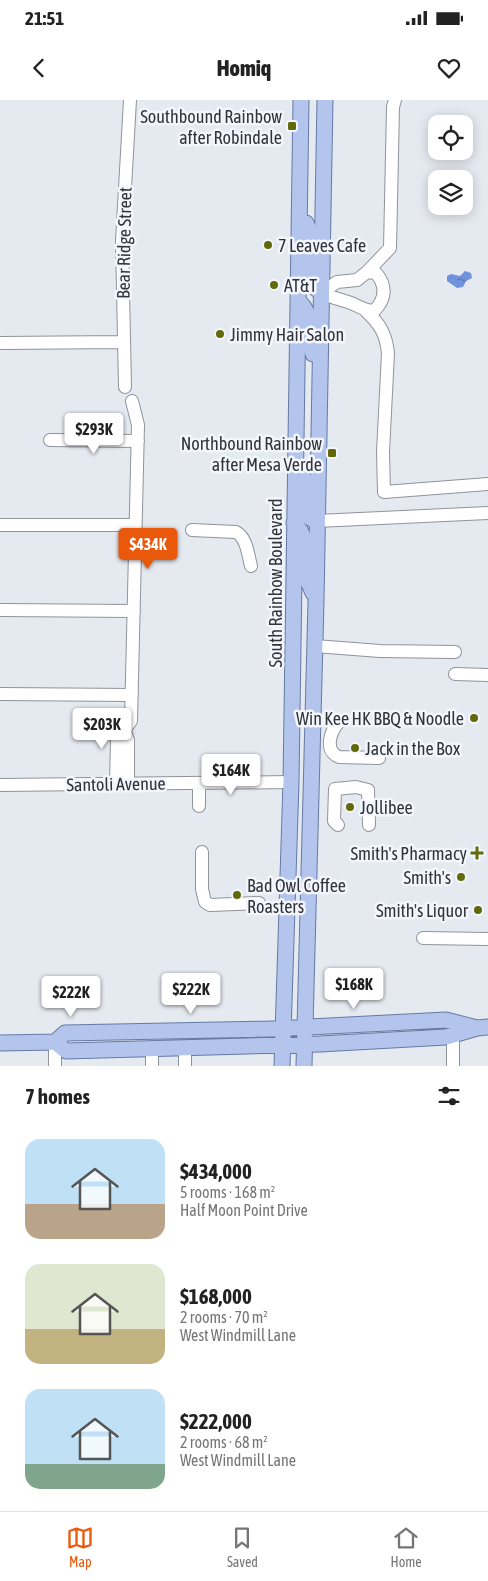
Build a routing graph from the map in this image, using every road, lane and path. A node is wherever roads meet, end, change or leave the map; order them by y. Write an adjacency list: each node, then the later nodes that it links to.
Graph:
1 (130, 100): 10 (street, Bear Ridge Street)
2 (301, 100): 5 (main road, South Rainbow Boulevard)
3 (324, 100): 7 (main road)
4 (395, 100): 6 (street)
5 (299, 202): 7 (main road); 8 (main road, South Rainbow Boulevard)
6 (367, 272): 7 (street); 9 (street)
7 (321, 293): 9 (street); 12 (main road)
8 (298, 301): 12 (main road); 17 (main road, South Rainbow Boulevard)
9 (366, 311): 18 (street)
10 (123, 342): 11 (street); 13 (street, Bear Ridge Street)
11 (0, 343)
12 (319, 375): 20 (main road)
13 (125, 387)
14 (132, 401): 16 (street)
15 (50, 440): 16 (street)
16 (138, 441): 23 (street)
17 (294, 465): 20 (main road); 21 (main road, South Rainbow Boulevard)
18 (488, 484)
19 (488, 513): 20 (street)
20 (317, 522): 26 (main road)
21 (294, 523): 26 (main road); 35 (main road, South Rainbow Boulevard)
22 (0, 525): 23 (street)
23 (135, 525): 28 (street)
24 (192, 530): 25 (street)
25 (251, 566)
26 (316, 601): 29 (main road)
27 (0, 610): 28 (street)
28 (134, 611): 34 (street)
29 (315, 646): 30 (street); 38 (main road)
30 (455, 652)
31 (455, 674): 32 (street)
32 (488, 675)
33 (0, 694): 34 (street)
34 (132, 695): 41 (street)
35 (292, 720): 38 (main road); 39 (main road, South Rainbow Boulevard)
36 (338, 723): 37 (street)
37 (379, 758)
38 (311, 775): 47 (main road)
39 (291, 782): 40 (street, Santoli Avenue); 47 (main road); 52 (main road, South Rainbow Boulevard)
40 (199, 783): 41 (street, Santoli Avenue); 43 (street)
41 (122, 784): 42 (street, Santoli Avenue)
42 (0, 785)
43 (200, 806)
44 (338, 825): 45 (street)
45 (369, 826)
46 (202, 852): 48 (street)
47 (309, 879): 51 (main road)
48 (259, 903)
49 (423, 938): 50 (street)
50 (488, 938)
51 (305, 1027): 52 (main road); 53 (main road); 57 (main road)
52 (282, 1028): 55 (main road); 58 (main road, South Rainbow Boulevard)
53 (483, 1028): 54 (main road)
54 (453, 1035): 57 (main road); 66 (street)
55 (55, 1042): 56 (main road); 60 (main road); 61 (street)
56 (0, 1043)
57 (304, 1045): 58 (main road); 65 (main road)
58 (282, 1046): 59 (main road); 64 (main road, South Rainbow Boulevard)
59 (185, 1049): 60 (main road); 63 (street)
60 (152, 1050): 62 (street)
61 (55, 1066)
62 (152, 1066)
63 (185, 1066)
64 (282, 1066)
65 (304, 1066)
66 (453, 1066)

